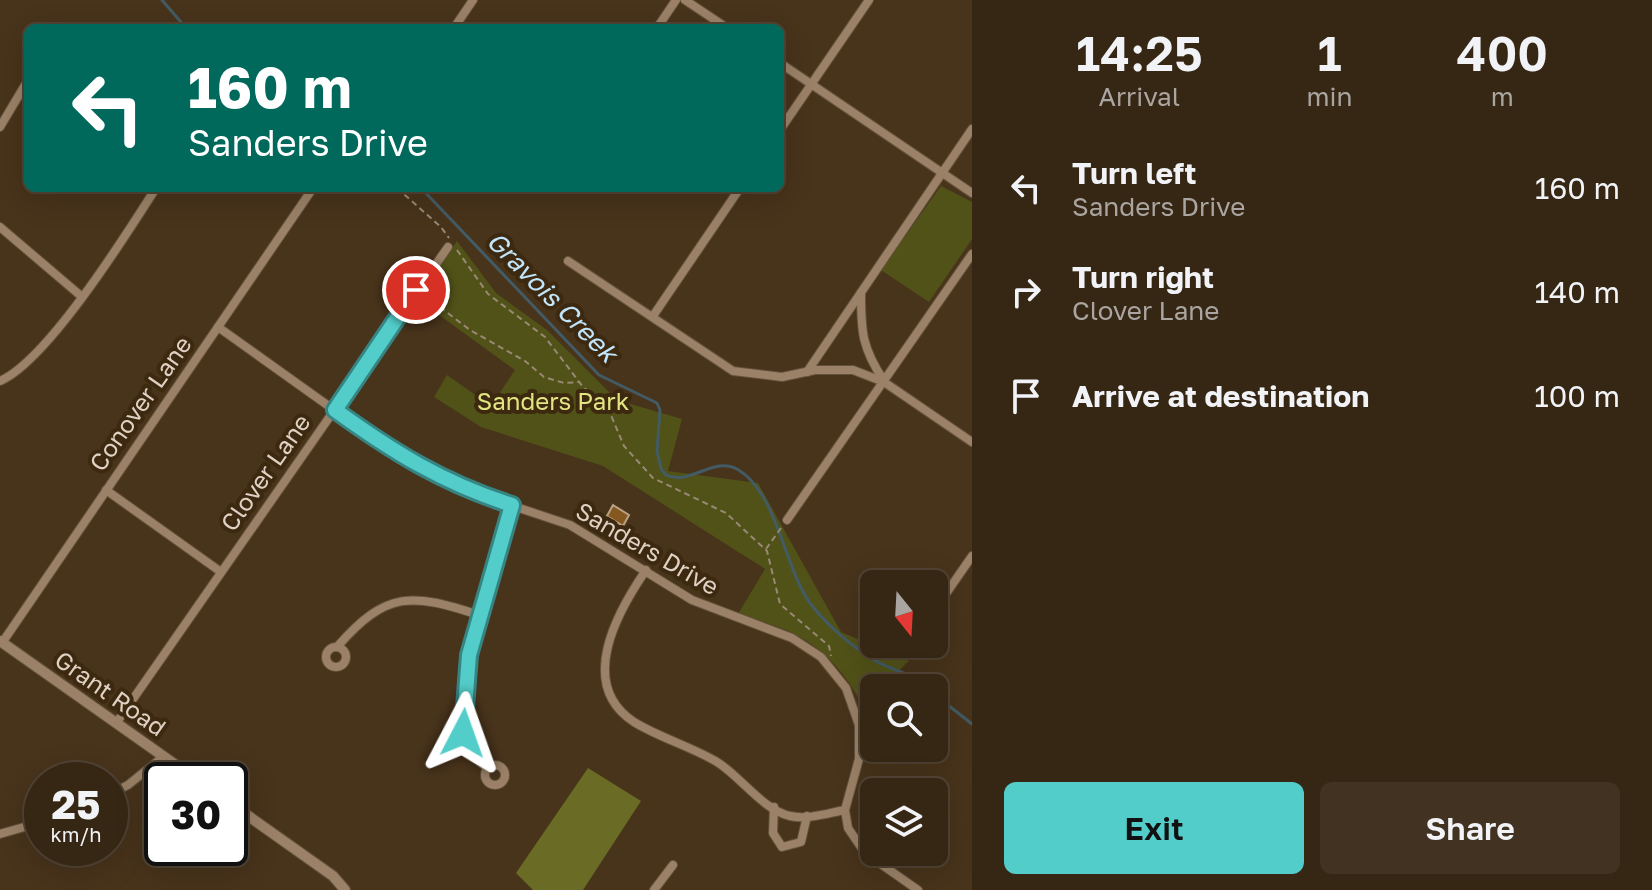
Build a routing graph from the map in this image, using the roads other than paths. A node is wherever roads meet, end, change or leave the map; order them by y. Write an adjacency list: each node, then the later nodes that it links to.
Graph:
1 (473, 0): 5 (street)
2 (676, 0): 6 (street)
3 (685, 0): 7 (street)
4 (869, 0): 9 (street)
5 (457, 24)
6 (660, 24)
7 (721, 24)
8 (784, 66): 9 (street)
9 (812, 84): 11 (street); 14 (street)
10 (24, 87): 12 (street)
11 (784, 124)
12 (0, 127)
13 (972, 129): 14 (street)
14 (942, 172): 18 (street); 23 (street)
15 (153, 192): 24 (street)
16 (310, 192): 26 (street, Conover Lane)
17 (737, 192): 25 (street)
18 (972, 193)
19 (0, 227): 24 (street)
20 (448, 247): 30 (street, Clover Lane)
21 (972, 254): 29 (street)
22 (568, 261): 25 (street)
23 (861, 293): 27 (street); 29 (street)
24 (81, 296): 28 (street)
25 (653, 316): 27 (street)
26 (218, 327): 30 (street, Sanders Drive); 32 (street, Conover Lane)
27 (807, 372): 29 (street)
28 (0, 381)
29 (884, 382): 31 (street); 34 (street)
30 (335, 410): 33 (street, Sanders Drive); 37 (street, Clover Lane)
31 (972, 442)
32 (106, 490): 37 (street); 40 (street, Conover Lane)
33 (512, 505): 36 (street, Sanders Drive); 39 (street)
34 (786, 521)
35 (972, 556): 38 (street)
36 (646, 570): 47 (street); 48 (street, Sanders Drive)
37 (221, 572): 42 (street, Clover Lane)
38 (948, 591)
39 (479, 615): 41 (street); 45 (street)
40 (1, 642): 42 (street, Grant Road)
41 (337, 647)
42 (117, 722): 43 (street, Grant Road)
43 (164, 756): 44 (street, Grant Road); 46 (street)
44 (172, 762)
45 (488, 768)
46 (128, 785)
47 (774, 807): 50 (street); 50 (street)
48 (845, 810): 50 (street); 56 (street)
49 (248, 816): 54 (street)
50 (807, 816)
51 (24, 827): 52 (street)
52 (0, 834)
53 (673, 865): 55 (street)
54 (345, 890)
55 (654, 890)
56 (918, 890)

